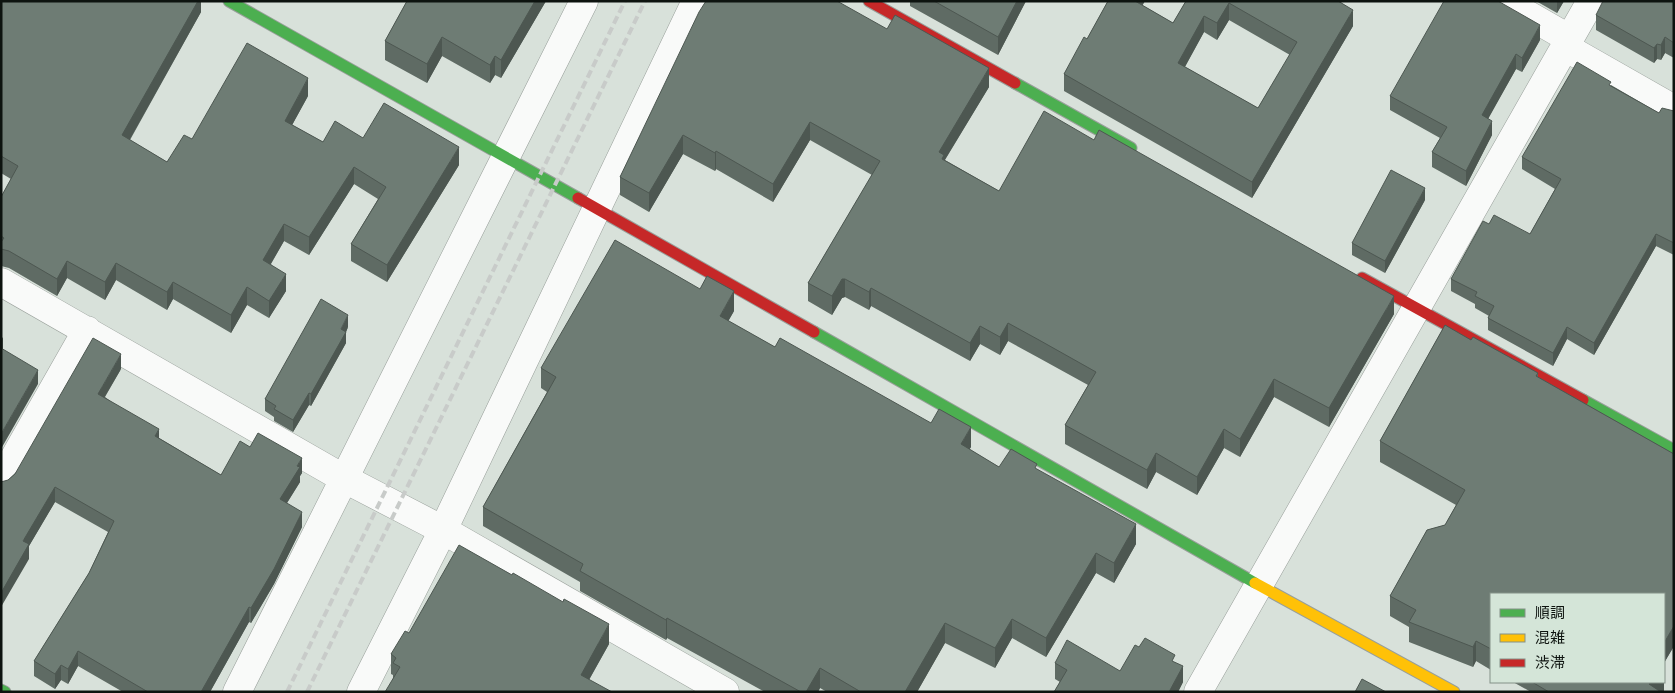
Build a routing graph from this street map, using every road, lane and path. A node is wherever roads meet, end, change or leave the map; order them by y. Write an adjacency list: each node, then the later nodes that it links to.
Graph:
1 (229, 1): 10 (street)
2 (584, 1): 10 (street)
3 (696, 1): 11 (street)
4 (870, 1): 9 (street)
5 (1504, 1): 7 (street)
6 (1591, 1): 7 (street)
7 (1568, 43): 8 (street); 14 (street)
8 (1674, 109)
9 (1139, 153)
10 (504, 158): 11 (street); 17 (street)
11 (595, 209): 19 (street); 20 (street)
12 (1348, 270): 14 (street)
13 (1, 282): 15 (street)
14 (1417, 309): 16 (street); 20 (street)
15 (87, 330): 17 (street); 18 (street)
16 (1674, 450)
17 (343, 478): 19 (street); 23 (street)
18 (1, 481)
19 (443, 530): 24 (street); 25 (street)
20 (1258, 584): 26 (street); 27 (street)
21 (1, 690): 22 (street)
22 (5, 692)
23 (237, 692)
24 (360, 692)
25 (725, 692)
26 (1198, 692)
27 (1454, 692)

